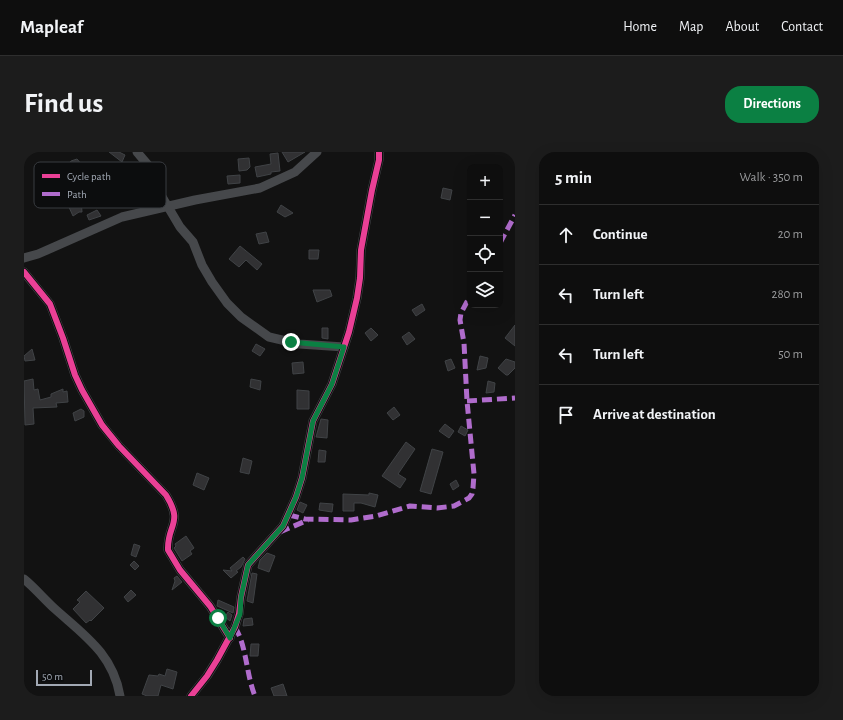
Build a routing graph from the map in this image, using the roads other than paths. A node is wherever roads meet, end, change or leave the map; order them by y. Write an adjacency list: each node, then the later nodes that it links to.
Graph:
1 (137, 152): 4 (street)
2 (316, 152): 5 (street)
3 (378, 152): 9 (street)
4 (145, 162)
5 (167, 206): 9 (street)
6 (159, 208): 7 (street)
7 (24, 258)
8 (24, 272): 11 (street)
9 (344, 347): 11 (street)
10 (24, 579): 12 (street)
11 (230, 638): 13 (street)
12 (120, 696)
13 (192, 696)

